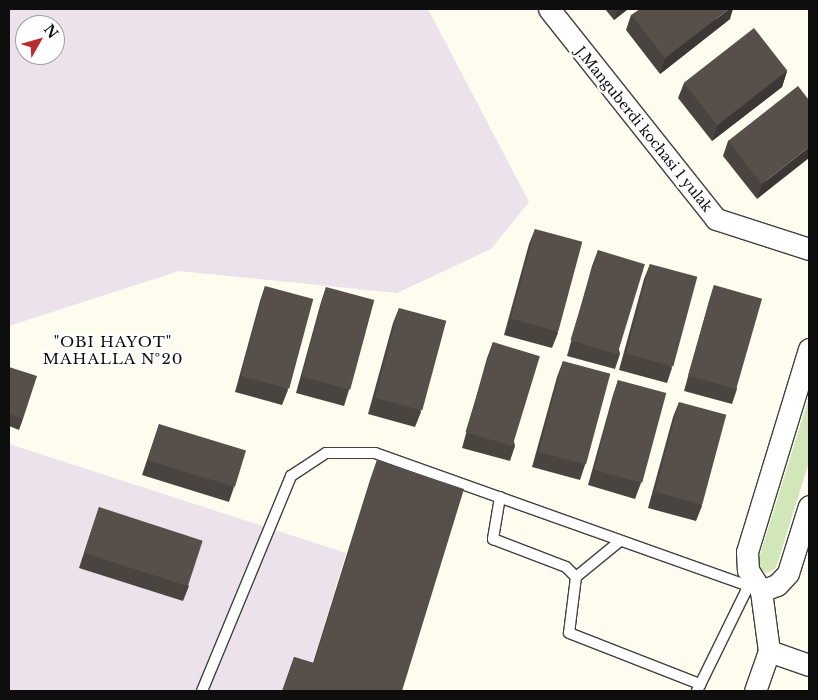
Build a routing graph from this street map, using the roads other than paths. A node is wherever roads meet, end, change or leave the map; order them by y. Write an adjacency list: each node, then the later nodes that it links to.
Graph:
1 (549, 9): 2 (street, J.Manguberdi kochasi 1 yulak)
2 (809, 249)
3 (809, 349): 8 (street)
4 (500, 497): 6 (lane); 7 (lane); 12 (lane)
5 (809, 506): 8 (street)
6 (620, 540): 7 (lane); 8 (lane)
7 (576, 578): 11 (lane)
8 (754, 589): 9 (street); 11 (lane)
9 (769, 651): 10 (street); 13 (street)
10 (809, 665)
11 (698, 687)
12 (202, 691)
13 (755, 691)

